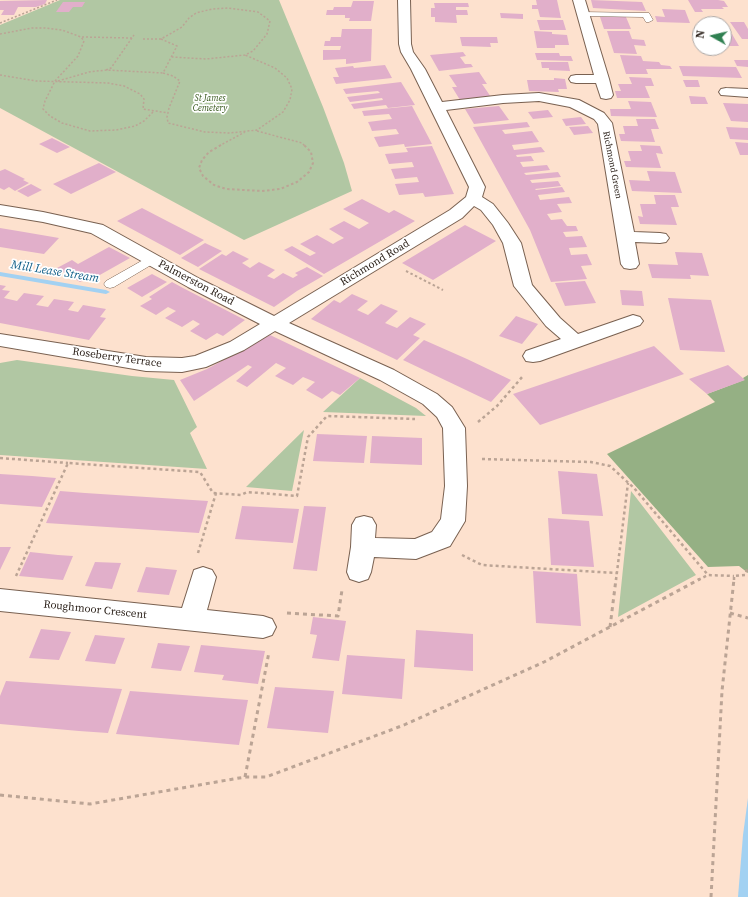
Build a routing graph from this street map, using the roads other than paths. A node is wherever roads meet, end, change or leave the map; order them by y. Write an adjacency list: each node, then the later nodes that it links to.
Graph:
1 (404, 0): 10 (street)
2 (579, 0): 3 (street)
3 (584, 14): 4 (lane); 6 (street)
4 (649, 20)
5 (576, 79): 6 (street)
6 (602, 79): 9 (street)
7 (726, 92): 8 (street)
8 (748, 93)
9 (606, 95)
10 (438, 107): 11 (street); 13 (street, Richmond Green)
11 (473, 199): 19 (street, Richmond Road); 21 (street)
12 (0, 210): 15 (street, Palmerston Road)
13 (626, 236): 14 (street); 16 (street, Richmond Green)
14 (660, 238)
15 (152, 259): 17 (lane); 19 (street, Palmerston Road)
16 (630, 264)
17 (110, 284)
18 (633, 321): 21 (street)
19 (273, 323): 20 (street, Roseberry Terrace); 23 (street, Palmerston Road)
20 (0, 340)
21 (574, 341): 22 (street)
22 (533, 356)
23 (360, 572)
24 (203, 577): 26 (street)
25 (3, 600): 26 (street, Roughmoor Crescent)
26 (191, 620): 27 (street, Roughmoor Crescent)
27 (263, 627)

